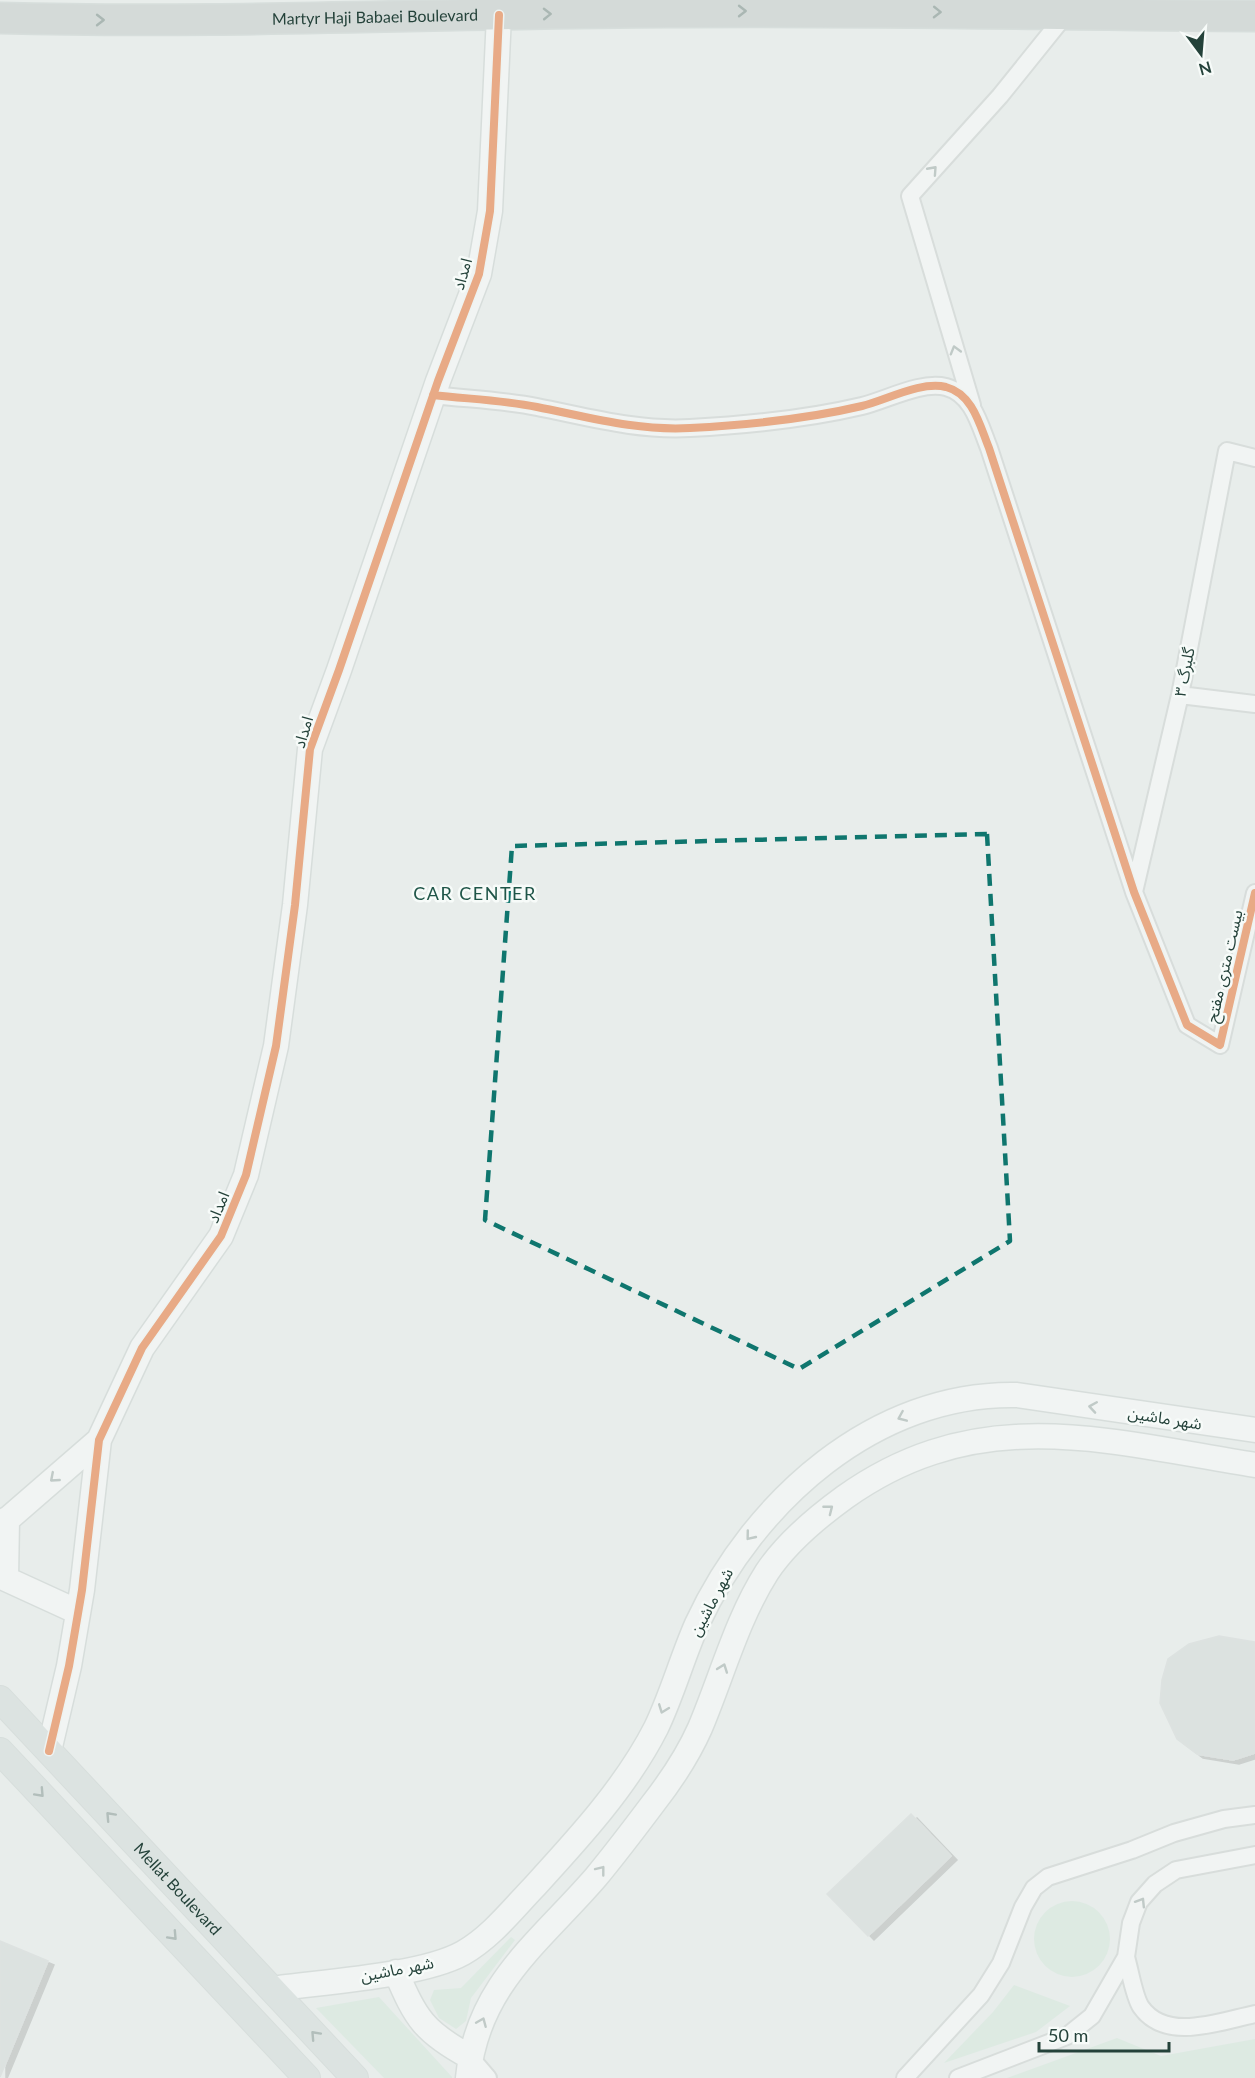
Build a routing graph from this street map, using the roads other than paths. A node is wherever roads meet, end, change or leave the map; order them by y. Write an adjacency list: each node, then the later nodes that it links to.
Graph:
1 (1037, 0): 3 (main road)
2 (52, 10): 5 (highway, Martyr Haji Babaei Boulevard, one-way to 5); 7 (highway, Martyr Haji Babaei Boulevard)
3 (988, 13): 4 (highway, Martyr Haji Babaei Boulevard); 5 (highway, Martyr Haji Babaei Boulevard, one-way to 3)
4 (1066, 14): 6 (highway, Martyr Haji Babaei Boulevard); 9 (street, one-way to 4)
5 (499, 15): 8 (street, امداد)
6 (1255, 16)
7 (0, 18)
8 (433, 395): 9 (street); 16 (street, امداد)
9 (972, 406): 13 (street)
10 (1255, 458): 11 (street, گلبرگ ۳)
11 (1180, 694): 12 (street); 13 (street, گلبرگ ۳)
12 (1255, 704)
13 (1134, 892): 14 (street, بیست متری مفتح)
14 (1255, 893)
15 (1255, 1430): 27 (street, شهر ماشین, one-way to 27)
16 (99, 1440): 18 (street, one-way to 18); 20 (street)
17 (1255, 1465): 30 (street, شهر ماشین, one-way to 17)
18 (3, 1523): 19 (street)
19 (3, 1582): 20 (street)
20 (78, 1612): 23 (street)
21 (0, 1699): 23 (main road, Mellat Boulevard)
22 (0, 1751): 31 (main road, one-way to 31)
23 (49, 1751): 28 (main road, Mellat Boulevard, one-way to 23)
24 (1255, 1815): 34 (street)
25 (1255, 1855): 26 (street, one-way to 25)
26 (1126, 1958): 29 (street); 35 (street)
27 (396, 1972): 28 (street, شهر ماشین); 30 (street)
28 (272, 1989): 32 (main road, Mellat Boulevard, one-way to 28)
29 (1255, 2013)
30 (469, 2067): 33 (street)
31 (307, 2078)
32 (355, 2078)
33 (488, 2078)
34 (905, 2078)
35 (958, 2078)

